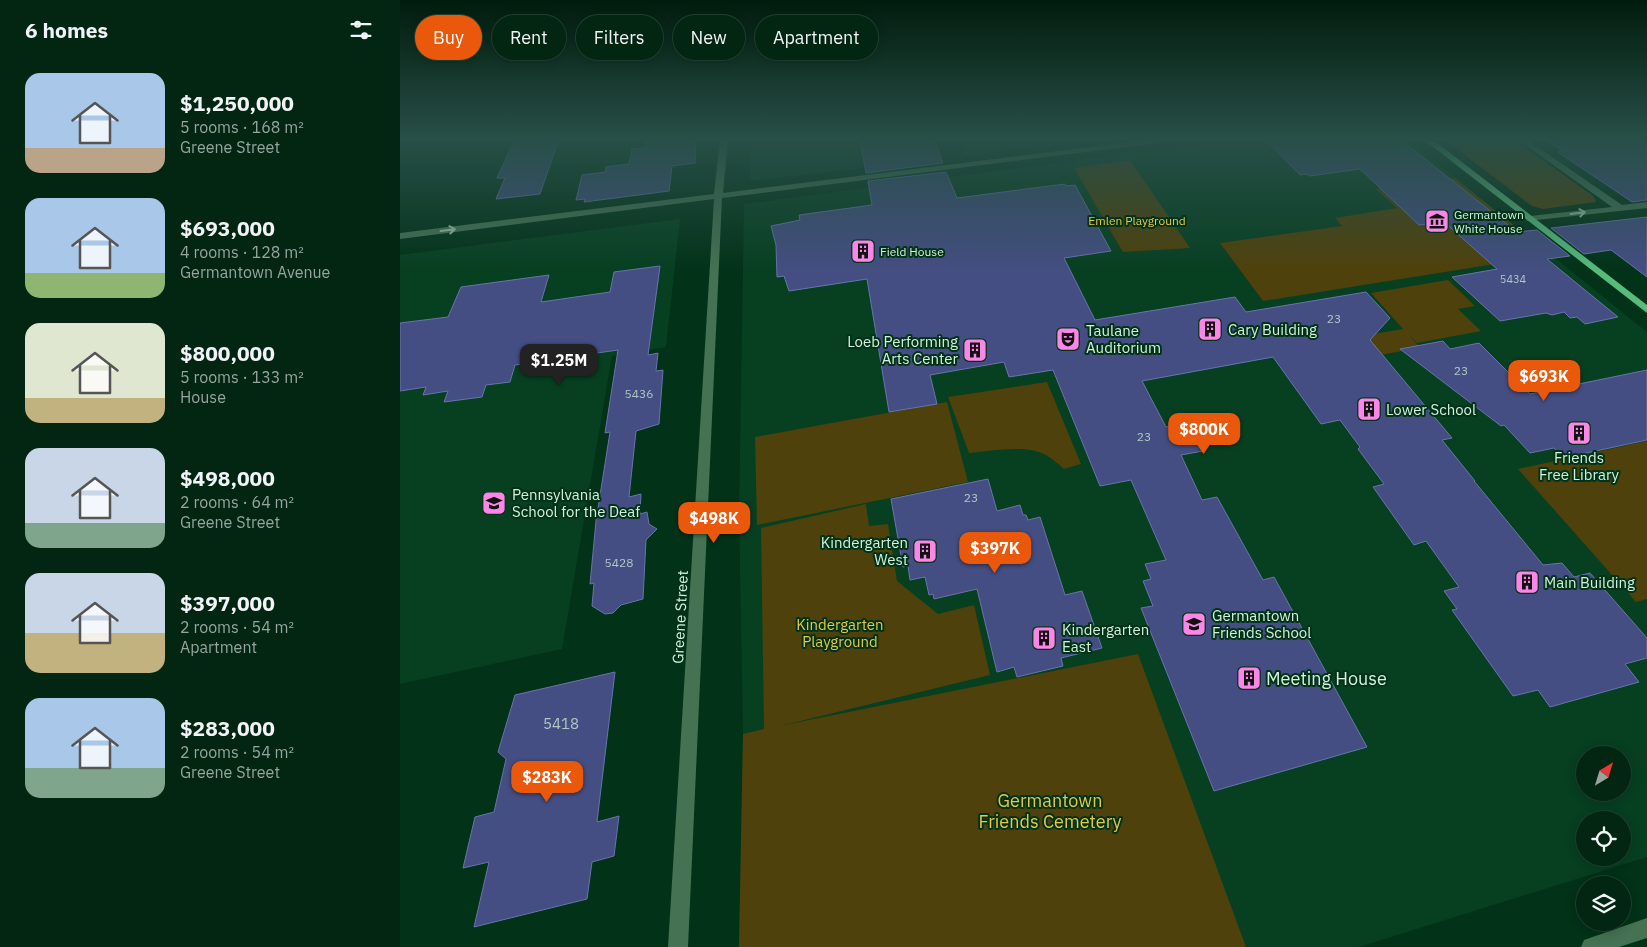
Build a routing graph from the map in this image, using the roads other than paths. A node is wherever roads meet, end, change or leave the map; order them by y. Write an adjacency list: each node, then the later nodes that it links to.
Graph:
1 (719, 183): 5 (street, Greene Street)
2 (820, 183): 5 (street)
3 (1483, 183): 8 (main road)
4 (1585, 183): 7 (street)
5 (718, 196): 9 (street, one-way to 5); 12 (street, Greene Street)
6 (1647, 205): 7 (street)
7 (1620, 208): 8 (street, one-way to 7)
8 (1530, 219): 10 (main road)
9 (400, 236)
10 (1647, 310)
11 (1647, 928): 13 (street)
12 (678, 947)
13 (1591, 947)

